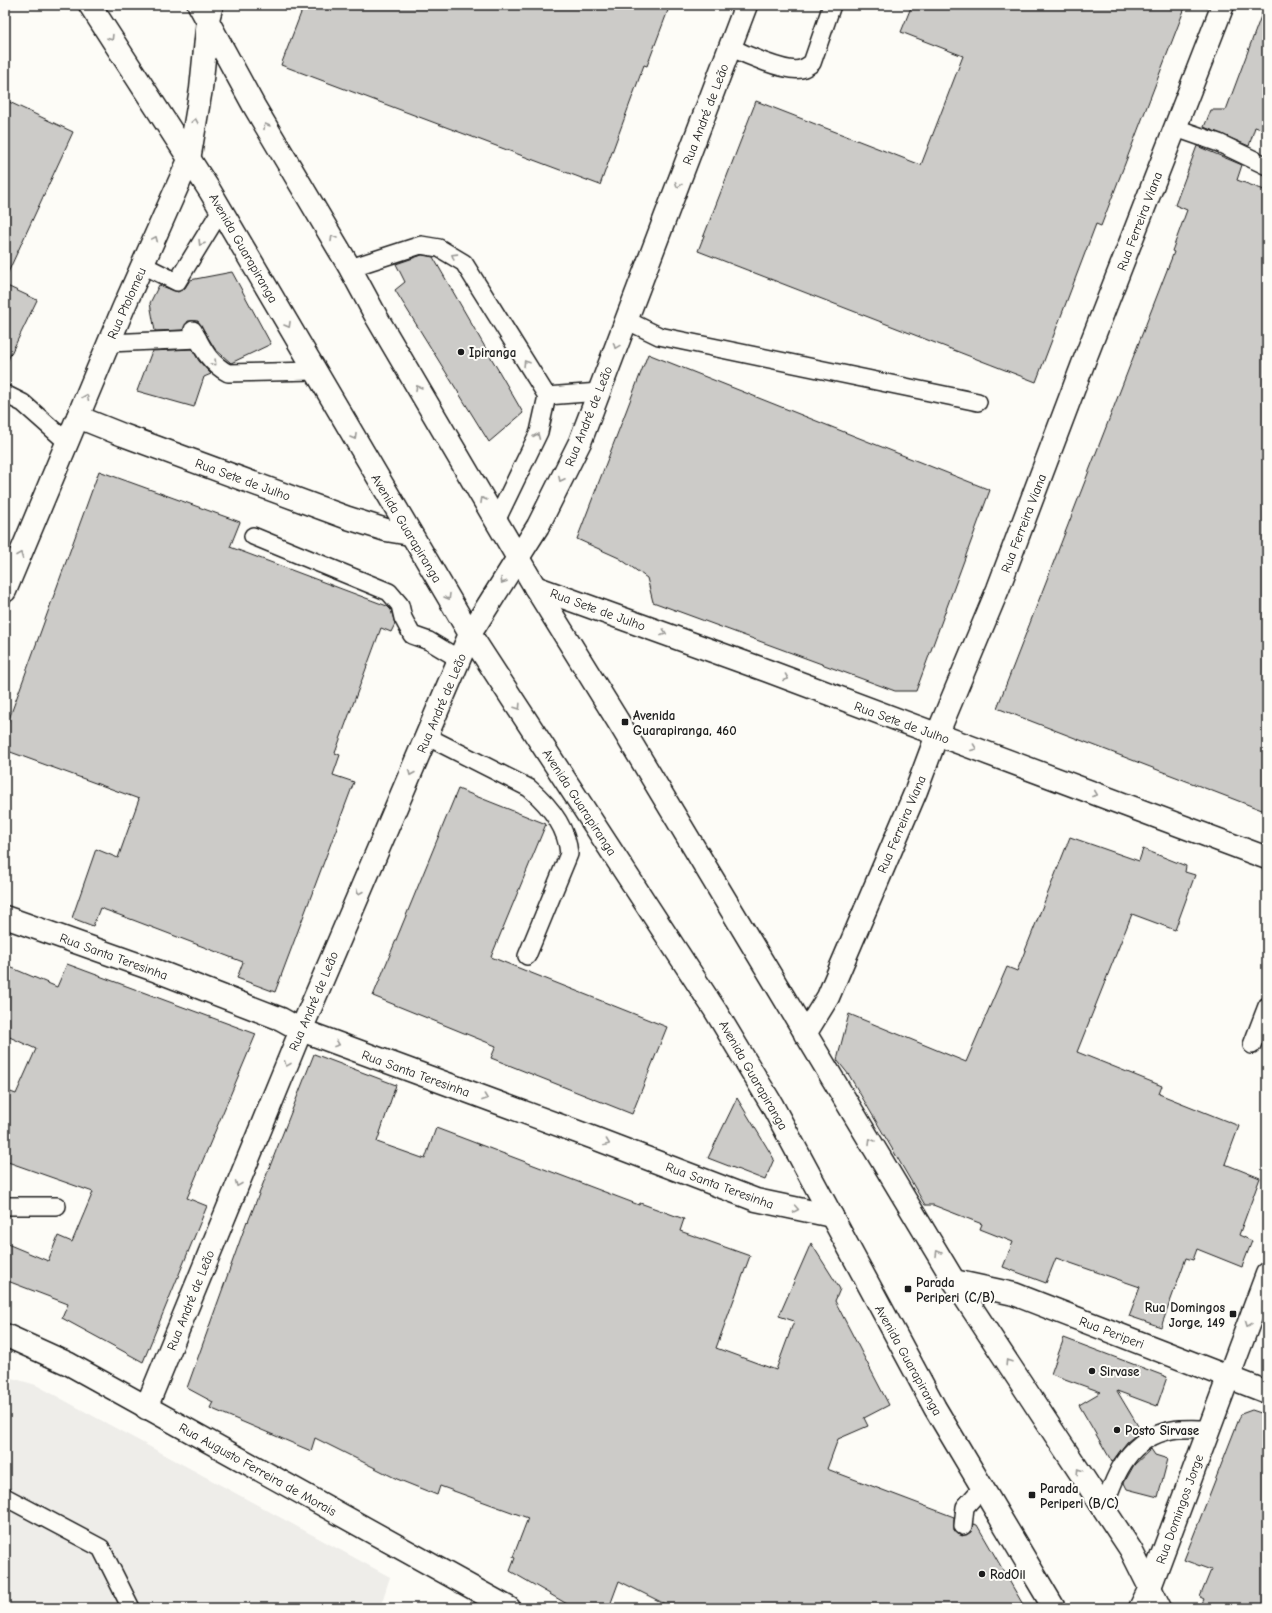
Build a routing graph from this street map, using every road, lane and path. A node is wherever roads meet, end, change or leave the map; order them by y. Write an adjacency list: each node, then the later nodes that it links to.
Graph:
1 (90, 5): 8 (street, Avenida Guarapiranga, one-way to 8)
2 (746, 5): 6 (street, Rua André de Leão)
3 (832, 5): 6 (lane)
4 (1223, 5): 7 (street, Rua Ferreira Viana)
5 (206, 10): 8 (street, Rua Ptolomeu, one-way to 5); 12 (street, one-way to 5)
6 (730, 47): 13 (street, Rua André de Leão, one-way to 13)
7 (1176, 128): 9 (lane); 30 (street, Rua Ferreira Viana)
8 (189, 160): 10 (street, Avenida Guarapiranga); 11 (street, Rua Ptolomeu, one-way to 8)
9 (1267, 166)
10 (221, 210): 11 (lane, one-way to 11); 15 (street, Avenida Guarapiranga, one-way to 15)
11 (143, 265): 14 (street, Rua Ptolomeu)
12 (350, 268): 18 (lane, one-way to 12); 22 (street, one-way to 12)
13 (626, 320): 16 (street, Rua André de Leão, one-way to 16); 19 (lane)
14 (109, 342): 15 (lane, one-way to 15); 20 (street, Rua Ptolomeu, one-way to 14)
15 (315, 371): 23 (street, Avenida Guarapiranga, one-way to 23)
16 (599, 392): 18 (lane); 25 (street, Rua André de Leão, one-way to 25)
17 (5, 394): 21 (lane)
18 (547, 396): 22 (lane, one-way to 18)
19 (978, 402)
20 (78, 417): 21 (street, Rua Ptolomeu); 23 (street, Rua Sete de Julho)
21 (67, 442): 27 (street, Rua Ptolomeu, one-way to 21)
22 (496, 521): 25 (street)
23 (410, 534): 28 (street, Avenida Guarapiranga, one-way to 28)
24 (254, 536): 29 (lane)
25 (518, 557): 26 (street); 28 (street, Rua André de Leão, one-way to 28)
26 (535, 588): 30 (street, Rua Sete de Julho, one-way to 30); 37 (street)
27 (5, 591)
28 (470, 634): 29 (street, Rua André de Leão); 41 (street, Avenida Guarapiranga, one-way to 41)
29 (459, 659): 31 (street, Rua André de Leão)
30 (937, 734): 32 (street, Rua Sete de Julho, one-way to 32); 37 (street, Rua Ferreira Viana)
31 (426, 736): 34 (lane); 36 (street, Rua André de Leão, one-way to 36)
32 (1267, 858)
33 (5, 917): 36 (street, Rua Santa Teresinha)
34 (527, 956)
35 (1267, 1006): 38 (lane)
36 (301, 1030): 41 (street, Rua Santa Teresinha, one-way to 41); 47 (street, Rua André de Leão, one-way to 47)
37 (806, 1034): 43 (street, one-way to 37)
38 (1252, 1045)
39 (5, 1206): 40 (lane)
40 (57, 1206)
41 (832, 1216): 49 (street, Avenida Guarapiranga)
42 (1267, 1274): 45 (street, Rua Domingos Jorge, one-way to 45)
43 (954, 1281): 45 (street, Rua Periperi); 51 (street, one-way to 43)
44 (5, 1336): 47 (street, Rua Augusto Ferreira de Morais)
45 (1229, 1376): 46 (street, Rua Periperi); 48 (street, Rua Domingos Jorge)
46 (1267, 1392)
47 (146, 1408): 55 (street, Rua Augusto Ferreira de Morais)
48 (1208, 1429): 51 (lane); 53 (street, Rua Domingos Jorge)
49 (982, 1488): 52 (lane); 56 (street, Avenida Guarapiranga)
50 (5, 1497): 54 (lane)
51 (1104, 1509): 53 (street)
52 (963, 1526)
53 (1150, 1602)
54 (131, 1608)
55 (508, 1608)
56 (1054, 1608)

